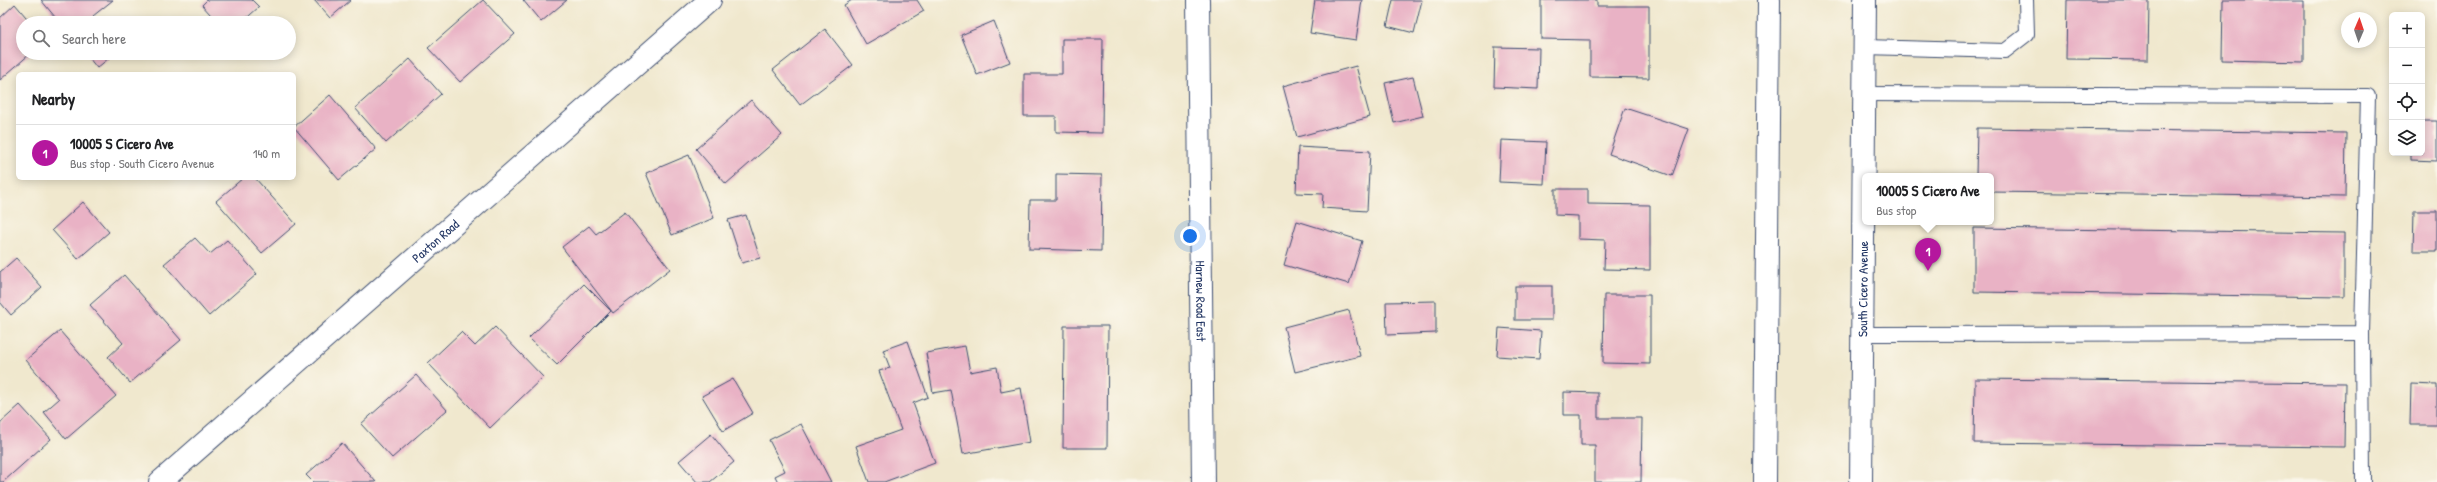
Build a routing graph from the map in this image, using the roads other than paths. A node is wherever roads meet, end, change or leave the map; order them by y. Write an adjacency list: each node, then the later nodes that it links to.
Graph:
1 (710, 0): 12 (street, Paxton Road)
2 (1198, 0): 13 (street, Harnew Road East)
3 (1769, 0): 14 (street)
4 (1865, 0): 6 (street, South Cicero Avenue)
5 (2026, 0): 6 (lane)
6 (1865, 47): 7 (street, South Cicero Avenue)
7 (1864, 94): 8 (street, South Cicero Avenue); 11 (lane)
8 (1864, 173)
9 (1863, 225): 10 (street, South Cicero Avenue)
10 (1863, 334): 11 (lane); 15 (street, South Cicero Avenue)
11 (2362, 334): 16 (lane)
12 (160, 482)
13 (1203, 482)
14 (1765, 482)
15 (1861, 482)
16 (2363, 482)

